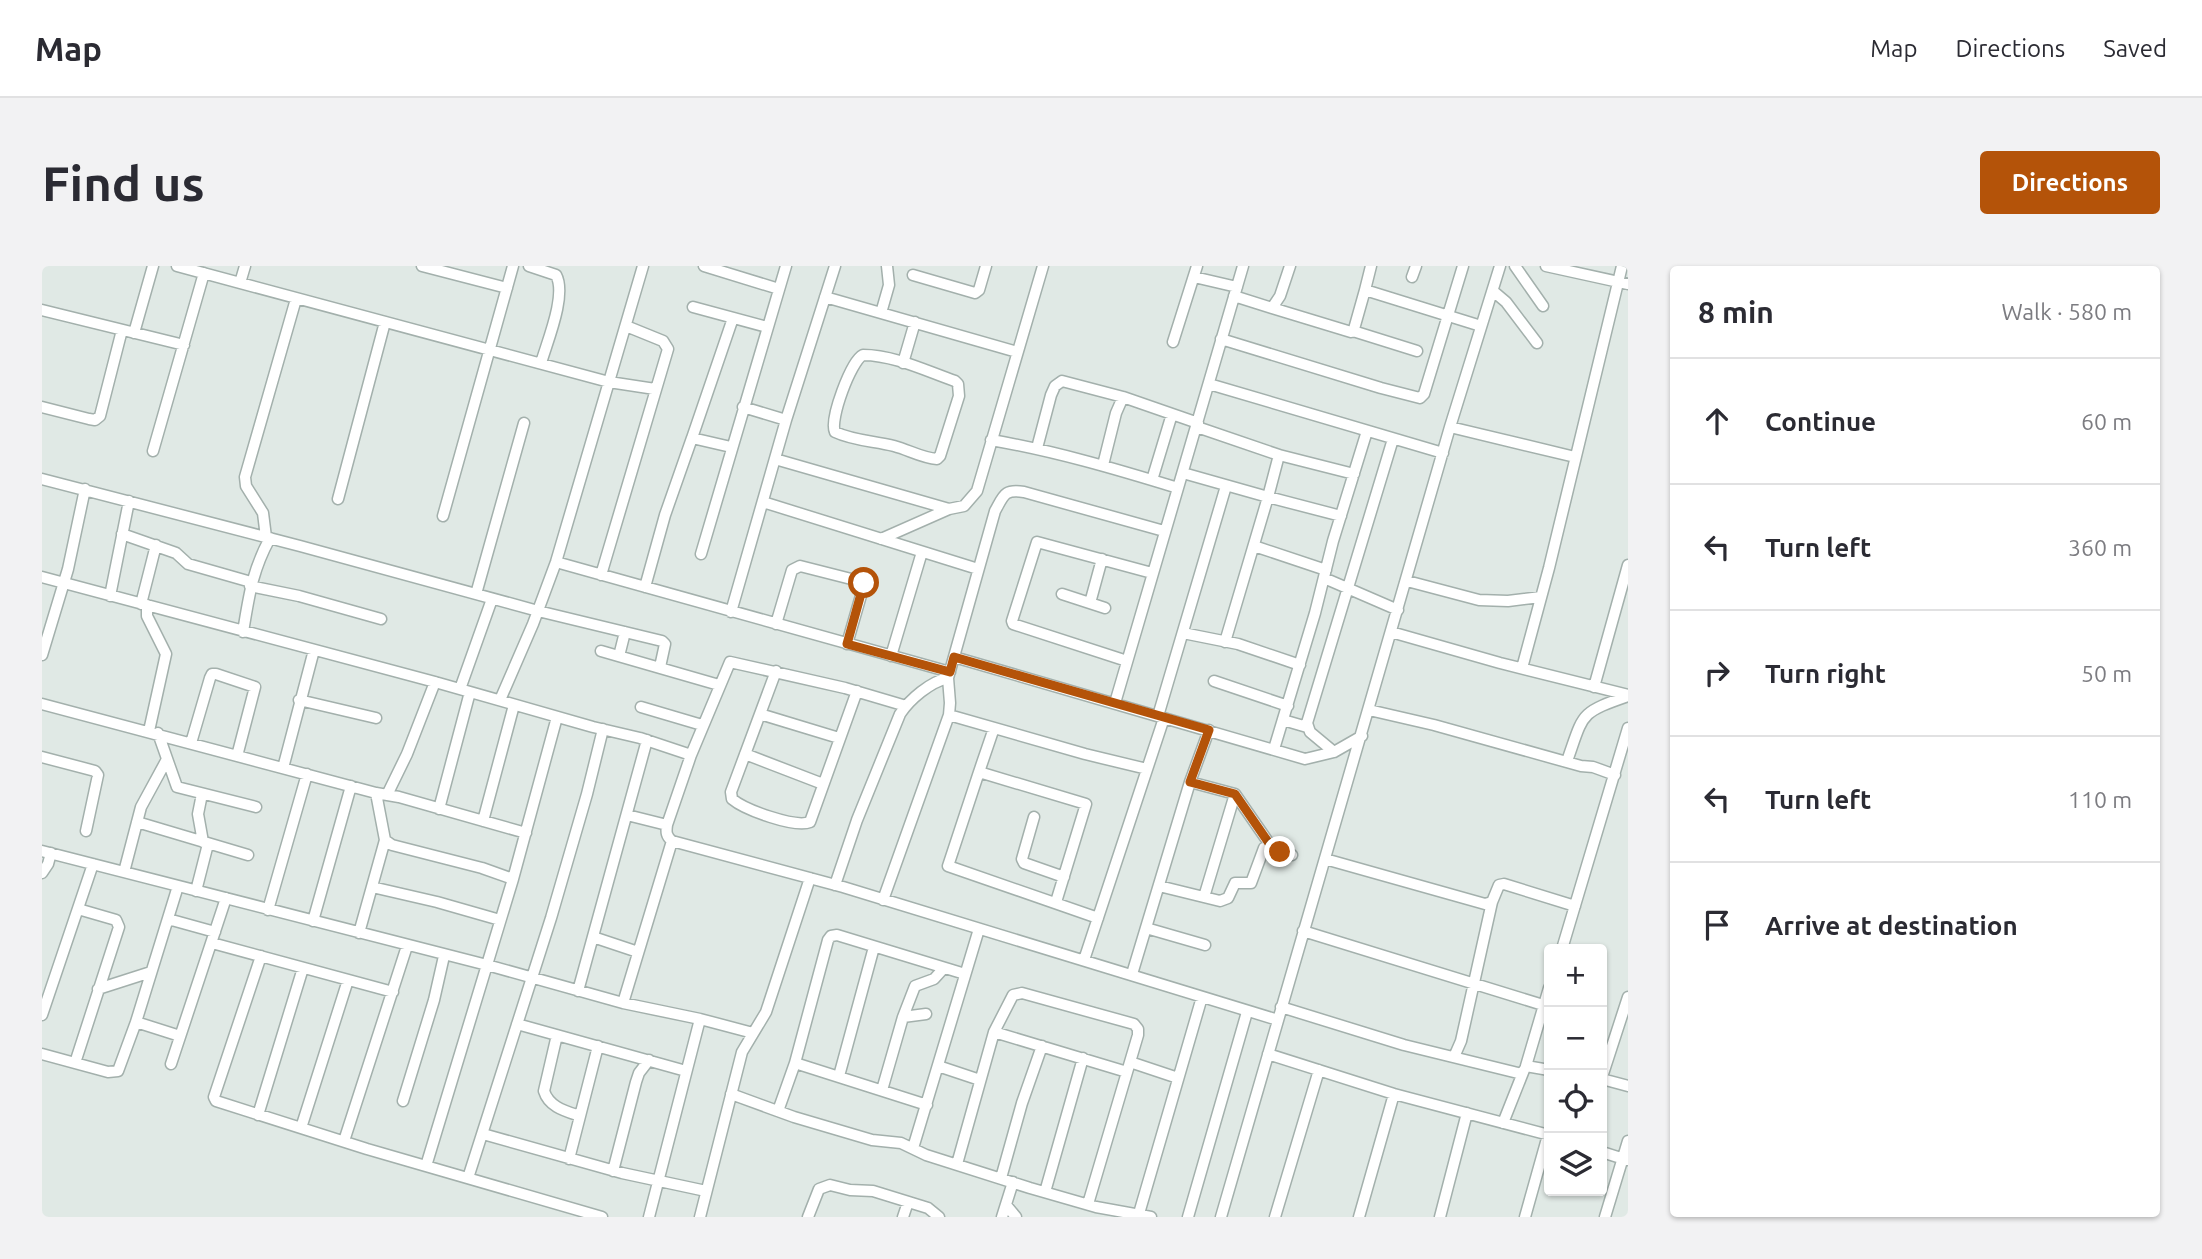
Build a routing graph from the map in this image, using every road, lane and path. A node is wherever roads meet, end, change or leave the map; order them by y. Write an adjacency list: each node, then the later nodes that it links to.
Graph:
1 (153, 266): 51 (street)
2 (177, 266): 24 (street)
3 (245, 266): 28 (street)
4 (422, 266): 30 (street)
5 (513, 266): 30 (street)
6 (530, 266): 59 (street)
7 (643, 266): 46 (street)
8 (704, 266): 31 (street)
9 (786, 266): 31 (street)
10 (835, 266): 35 (street)
11 (887, 266): 41 (street)
12 (986, 266): 25 (street)
13 (1043, 266): 58 (street)
14 (1197, 266): 26 (street)
15 (1242, 266): 34 (street)
16 (1290, 266): 39 (street)
17 (1371, 266): 32 (street)
18 (1416, 266): 27 (street)
19 (1463, 266): 42 (street)
20 (1500, 266): 33 (street)
21 (1515, 266): 37 (street)
22 (1546, 266): 29 (street)
23 (1622, 266): 29 (street)
24 (204, 273): 28 (street); 55 (street)
25 (913, 275)
26 (1194, 277): 34 (street); 53 (street)
27 (1412, 277)
28 (240, 283): 36 (street)
29 (1623, 283): 81 (street)
30 (507, 288): 56 (street)
31 (779, 289): 48 (street)
32 (1365, 290): 42 (street); 50 (street)
33 (1493, 290): 47 (street); 54 (street)
34 (1235, 291): 39 (street); 52 (street)
35 (825, 297): 41 (street); 68 (street)
36 (296, 299): 44 (street); 100 (street)
37 (1543, 306)
38 (693, 307): 43 (street)
39 (1272, 307): 50 (street)
40 (42, 310): 49 (street)
41 (881, 313): 45 (street)
42 (1448, 316): 47 (street); 52 (street)
43 (733, 318): 48 (street); 73 (street)
44 (385, 322): 56 (street); 92 (street)
45 (915, 322): 58 (street); 60 (street)
46 (626, 326): 61 (street); 63 (street)
47 (1481, 326): 71 (street)
48 (768, 327): 66 (street)
49 (122, 330): 51 (street); 65 (street)
50 (1353, 331): 57 (street)
51 (134, 333): 55 (street)
52 (1221, 339): 62 (street)
53 (1173, 342)
54 (1536, 343)
55 (184, 345): 78 (street)
56 (490, 348): 59 (street); 96 (street)
57 (1417, 351)
58 (1017, 352): 75 (street)
59 (541, 363): 61 (street)
60 (903, 363): 60 (street)
61 (609, 382): 63 (street); 107 (street)
62 (1209, 384): 70 (street); 72 (street)
63 (655, 389): 112 (street)
64 (1123, 397): 67 (street); 77 (street); 83 (street)
65 (42, 407)
66 (743, 407): 68 (street); 76 (street)
67 (1172, 414): 70 (street); 87 (street)
68 (786, 420): 82 (street)
69 (524, 423): 119 (street)
70 (1197, 425): 80 (street); 84 (street)
71 (1450, 427): 79 (street); 81 (street)
72 (1367, 431): 74 (street); 85 (street)
73 (692, 438): 76 (street); 117 (street)
74 (1393, 439): 79 (street); 118 (street)
75 (991, 440): 77 (street); 95 (street)
76 (731, 447): 105 (street)
77 (1037, 448): 83 (street)
78 (153, 451)
79 (1443, 453): 114 (street)
80 (1279, 455): 85 (street); 91 (street)
81 (1575, 457): 122 (street)
82 (775, 459): 94 (street); 95 (street)
83 (1103, 465): 87 (street)
84 (1183, 473): 88 (street); 89 (street)
85 (1354, 474): 97 (street)
86 (42, 479): 90 (street)
87 (1152, 480): 89 (street)
88 (1226, 486): 91 (street); 135 (street)
89 (1178, 488): 98 (street)
90 (85, 489): 93 (street); 116 (street)
91 (1268, 497): 97 (street); 103 (street)
92 (338, 499)
93 (129, 501): 99 (street); 100 (street)
94 (763, 502): 101 (street); 129 (street)
95 (949, 509): 101 (street)
96 (443, 516)
97 (1340, 516): 111 (street)
98 (1164, 531): 109 (street); 110 (street)
99 (122, 534): 102 (street); 121 (street)
100 (268, 538): 115 (street); 119 (street)
101 (881, 539): 104 (street)
102 (156, 545): 115 (street); 125 (street)
103 (1254, 546): 111 (street); 136 (street)
104 (922, 552): 109 (street); 142 (street)
105 (701, 554)
106 (1102, 559): 110 (street); 124 (street); 144 (street)
107 (556, 562): 112 (street); 128 (street)
108 (1628, 565): 153 (street)
109 (978, 569): 143 (street)
110 (1152, 573): 144 (street)
111 (1325, 574): 118 (street); 145 (street)
112 (601, 575): 117 (street)
113 (42, 577): 116 (street)
114 (1407, 581): 122 (street); 127 (street)
115 (250, 584): 130 (street); 132 (street)
116 (64, 585): 121 (street); 140 (street)
117 (645, 587): 129 (street)
118 (1347, 589): 127 (street); 173 (street)
119 (476, 594): 123 (street)
120 (1062, 594): 124 (street)
121 (110, 596): 125 (street)
122 (1541, 597): 147 (street)
123 (492, 598): 128 (street); 154 (street)
124 (1090, 603): 126 (street)
125 (144, 605): 132 (street); 178 (street)
126 (1105, 608)
127 (1398, 610): 134 (street)
128 (538, 611): 133 (street); 158 (street)
129 (732, 612): 131 (street)
130 (380, 619)
131 (776, 624): 137 (street); 137 (street)
132 (243, 632): 138 (street)
133 (625, 632): 141 (street); 146 (street)
134 (1391, 632): 147 (street); 165 (street)
135 (1183, 633): 136 (street); 169 (street)
136 (1225, 642): 145 (street)
137 (847, 644): 142 (street)
138 (314, 650): 151 (street); 157 (street)
139 (601, 651): 141 (street)
140 (42, 655)
141 (619, 656): 146 (street)
142 (891, 656): 149 (street)
143 (954, 657): 149 (street); 159 (street)
144 (1127, 661): 159 (street)
145 (1300, 666): 163 (street)
146 (660, 667): 152 (street)
147 (1522, 668): 153 (street)
148 (776, 671): 152 (street); 155 (street); 166 (street)
149 (949, 675): 162 (street); 167 (street)
150 (1214, 681): 163 (street)
151 (435, 682): 154 (street); 201 (street)
152 (719, 685): 172 (street)
153 (1594, 687): 156 (street)
154 (465, 691): 158 (street); 204 (street)
155 (857, 691): 162 (street); 180 (street)
156 (1628, 696): 190 (street)
157 (299, 700): 170 (street); 191 (street)
158 (500, 701): 161 (street)
159 (1115, 703): 169 (street)
160 (42, 704): 178 (street)
161 (514, 705): 168 (street); 207 (street)
162 (906, 706): 226 (street)
163 (1288, 706): 171 (street)
164 (641, 707): 172 (street)
165 (1369, 710): 179 (street); 190 (street)
166 (760, 714): 180 (street); 185 (street)
167 (949, 715): 174 (street); 233 (street)
168 (557, 717): 176 (street); 211 (street)
169 (1161, 717): 177 (street); 192 (street)
170 (376, 718)
171 (1283, 720): 173 (street); 183 (street)
172 (702, 725): 187 (street)
173 (1307, 727): 184 (street)
174 (994, 728): 192 (street); 193 (street)
175 (1628, 728): 195 (street)
176 (603, 729): 181 (street); 263 (street)
177 (1209, 730): 183 (street); 196 (street)
178 (153, 732): 182 (street); 189 (street)
179 (1362, 736): 184 (street); 219 (street)
180 (839, 738): 197 (street)
181 (647, 740): 187 (street); 205 (street)
182 (191, 743): 186 (street); 186 (street)
183 (1274, 749): 184 (street)
184 (1334, 752)
185 (745, 754): 197 (street); 197 (street)
186 (237, 755): 191 (street)
187 (691, 755): 209 (street)
188 (42, 757): 210 (street)
189 (166, 761): 200 (street); 208 (street)
190 (1567, 761): 195 (street)
191 (283, 768): 194 (street)
192 (1147, 769): 239 (street)
193 (979, 772): 223 (street); 234 (street)
194 (307, 774): 198 (street); 238 (street)
195 (1615, 775): 236 (street)
196 (1190, 782): 202 (street); 228 (street)
197 (823, 784)
198 (351, 786): 199 (street); 242 (street)
199 (376, 793): 201 (street); 212 (street)
200 (201, 794): 203 (street); 214 (street)
201 (387, 794): 204 (street)
202 (1235, 794): 215 (street); 231 (street)
203 (256, 807)
204 (439, 809): 207 (street)
205 (627, 815): 209 (street); 248 (street)
206 (1034, 817): 223 (street)
207 (483, 821): 211 (street)
208 (137, 822): 214 (street); 221 (street)
209 (667, 825): 213 (street)
210 (86, 831)
211 (526, 833): 225 (street)
212 (385, 840): 225 (street); 229 (street)
213 (672, 841): 224 (street); 253 (street)
214 (206, 843): 217 (street); 230 (street)
215 (1273, 849): 218 (street); 231 (street)
216 (46, 852): 220 (street); 222 (street)
217 (248, 855)
218 (1292, 855)
219 (1325, 859): 235 (street); 245 (street)
220 (93, 864): 221 (street); 237 (street)
221 (124, 872): 227 (street)
222 (42, 873)
223 (1064, 877): 234 (street)
224 (810, 878): 226 (street); 283 (street)
225 (513, 879): 241 (street)
226 (835, 885): 233 (street)
227 (178, 886): 230 (street); 240 (street)
228 (1159, 886): 231 (street); 243 (street)
229 (372, 887): 241 (street); 246 (street)
230 (196, 891): 232 (street)
231 (1204, 897)
232 (226, 898): 238 (street); 247 (street)
233 (883, 900): 244 (street)
234 (1056, 902): 239 (street)
235 (1492, 902): 236 (street); 265 (street)
236 (1575, 906): 249 (street)
237 (78, 909): 266 (street); 276 (street)
238 (268, 909): 242 (street)
239 (1098, 918): 256 (street)
240 (168, 919): 247 (street); 260 (street)
241 (500, 920): 257 (street)
242 (313, 921): 246 (street)
243 (1146, 928): 250 (street); 262 (street)
244 (979, 929): 256 (street); 261 (street)
245 (1303, 932): 265 (street); 273 (street)
246 (359, 933): 251 (street)
247 (214, 937): 254 (street); 285 (street)
248 (593, 937): 253 (street); 267 (street)
249 (1564, 944)
250 (1205, 945)
251 (407, 946): 255 (street); 268 (street)
252 (874, 947): 259 (street); 295 (street); 303 (street)
253 (638, 952): 271 (street)
254 (261, 956): 258 (street); 315 (street)
255 (444, 956): 257 (street); 311 (street)
256 (1084, 960): 262 (street)
257 (487, 965): 263 (street); 329 (street)
258 (303, 968): 264 (street); 315 (street)
259 (944, 968): 261 (street); 277 (street)
260 (151, 972): 266 (street); 280 (street)
261 (964, 974): 296 (street)
262 (1132, 974): 269 (street)
263 (532, 978): 267 (street); 281 (street)
264 (348, 981): 268 (street); 318 (street)
265 (1473, 984): 272 (street); 290 (street)
266 (98, 989): 293 (street)
267 (578, 991): 271 (street)
268 (393, 992): 321 (street)
269 (1202, 997): 274 (street); 304 (street)
270 (1628, 997): 301 (street)
271 (623, 1003): 278 (street)
272 (1544, 1005): 299 (street)
273 (1281, 1007): 279 (street); 290 (street)
274 (1247, 1012): 279 (street); 350 (street)
275 (926, 1014): 277 (street)
276 (42, 1015)
277 (903, 1017): 308 (street)
278 (699, 1019): 283 (street); 302 (street)
279 (1278, 1020): 289 (street)
280 (136, 1023): 285 (street); 293 (street)
281 (517, 1024): 284 (street); 319 (street)
282 (993, 1032): 287 (street); 297 (street); 305 (street)
283 (753, 1033): 309 (street)
284 (557, 1035): 286 (street); 316 (street)
285 (180, 1036): 294 (street)
286 (598, 1046): 292 (street); 316 (street)
287 (1042, 1046): 291 (street); 332 (street)
288 (42, 1054): 293 (street)
289 (1268, 1054): 298 (street); 351 (street)
290 (1454, 1057): 299 (street)
291 (1083, 1058): 297 (street); 336 (street)
292 (649, 1060): 302 (street); 330 (street)
293 (75, 1063)
294 (171, 1063)
295 (795, 1063): 303 (street); 313 (street)
296 (938, 1066): 305 (street); 312 (street)
297 (1129, 1067): 304 (street); 338 (street)
298 (1319, 1070): 310 (street); 352 (street)
299 (1524, 1070): 300 (street); 317 (street)
300 (1544, 1070)
301 (1605, 1070)
302 (686, 1071): 333 (street)
303 (839, 1076): 308 (street)
304 (1178, 1078): 340 (street)
305 (980, 1080): 328 (street)
306 (1607, 1080): 307 (street)
307 (1628, 1086)
308 (882, 1090): 312 (street)
309 (731, 1094): 313 (street); 335 (street)
310 (1394, 1094): 314 (street); 353 (street)
311 (403, 1101)
312 (927, 1105): 323 (street)
313 (778, 1111): 323 (street)
314 (1467, 1113): 317 (street); 354 (street)
315 (258, 1115): 318 (street)
316 (580, 1116): 326 (street)
317 (1503, 1123): 320 (street)
318 (301, 1128): 321 (street)
319 (483, 1134): 326 (street); 331 (street)
320 (1544, 1134)
321 (344, 1141): 329 (street)
322 (1628, 1141): 327 (street)
323 (914, 1148): 328 (street)
324 (1544, 1149): 355 (street)
325 (1607, 1154): 327 (street)
326 (569, 1159): 330 (street)
327 (1625, 1159): 356 (street)
328 (957, 1164): 332 (street)
329 (426, 1166): 331 (street)
330 (613, 1171): 333 (street)
331 (468, 1178): 341 (street)
332 (1001, 1178): 334 (street)
333 (659, 1181): 335 (street); 342 (street)
334 (1013, 1182): 336 (street); 339 (street)
335 (706, 1191): 343 (street)
336 (1045, 1192): 338 (street)
337 (908, 1202): 344 (street); 345 (street); 346 (street)
338 (1088, 1204): 340 (street)
339 (1006, 1205): 347 (street); 348 (street)
340 (1138, 1216): 349 (street)
341 (602, 1217)
342 (649, 1217)
343 (700, 1217)
344 (808, 1217)
345 (903, 1217)
346 (939, 1217)
347 (1002, 1217)
348 (1016, 1217)
349 (1151, 1217)
350 (1188, 1217)
351 (1220, 1217)
352 (1275, 1217)
353 (1359, 1217)
354 (1440, 1217)
355 (1525, 1217)
356 (1605, 1217)

